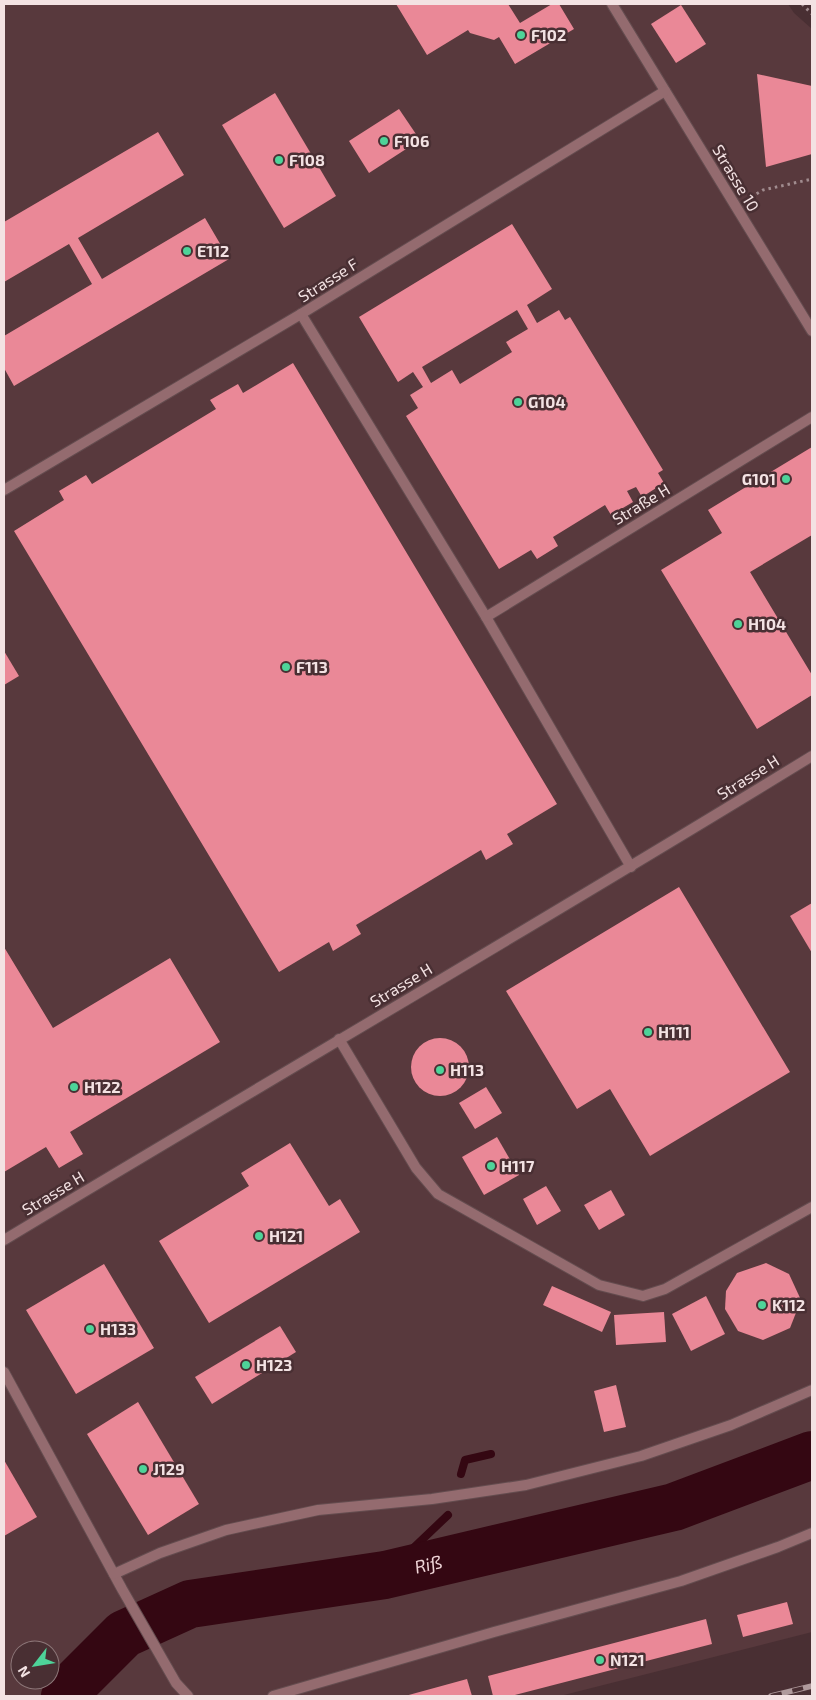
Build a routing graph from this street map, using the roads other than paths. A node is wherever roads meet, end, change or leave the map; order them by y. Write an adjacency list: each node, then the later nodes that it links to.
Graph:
1 (612, 4): 2 (lane, Strasse 10)
2 (666, 91): 3 (lane, Strasse F); 4 (lane, Strasse 10)
3 (301, 314): 6 (lane, Strasse F); 7 (lane)
4 (812, 331)
5 (812, 417): 7 (lane, Straße H)
6 (4, 490)
7 (486, 616): 9 (lane)
8 (812, 756): 9 (lane, Strasse H)
9 (631, 867): 10 (lane, Strasse H)
10 (339, 1039): 11 (lane); 12 (lane, Strasse H)
11 (812, 1207)
12 (4, 1240)
13 (4, 1372): 16 (lane)
14 (812, 1390): 16 (lane)
15 (812, 1533): 18 (lane)
16 (114, 1574): 17 (lane)
17 (188, 1696)
18 (273, 1696)

